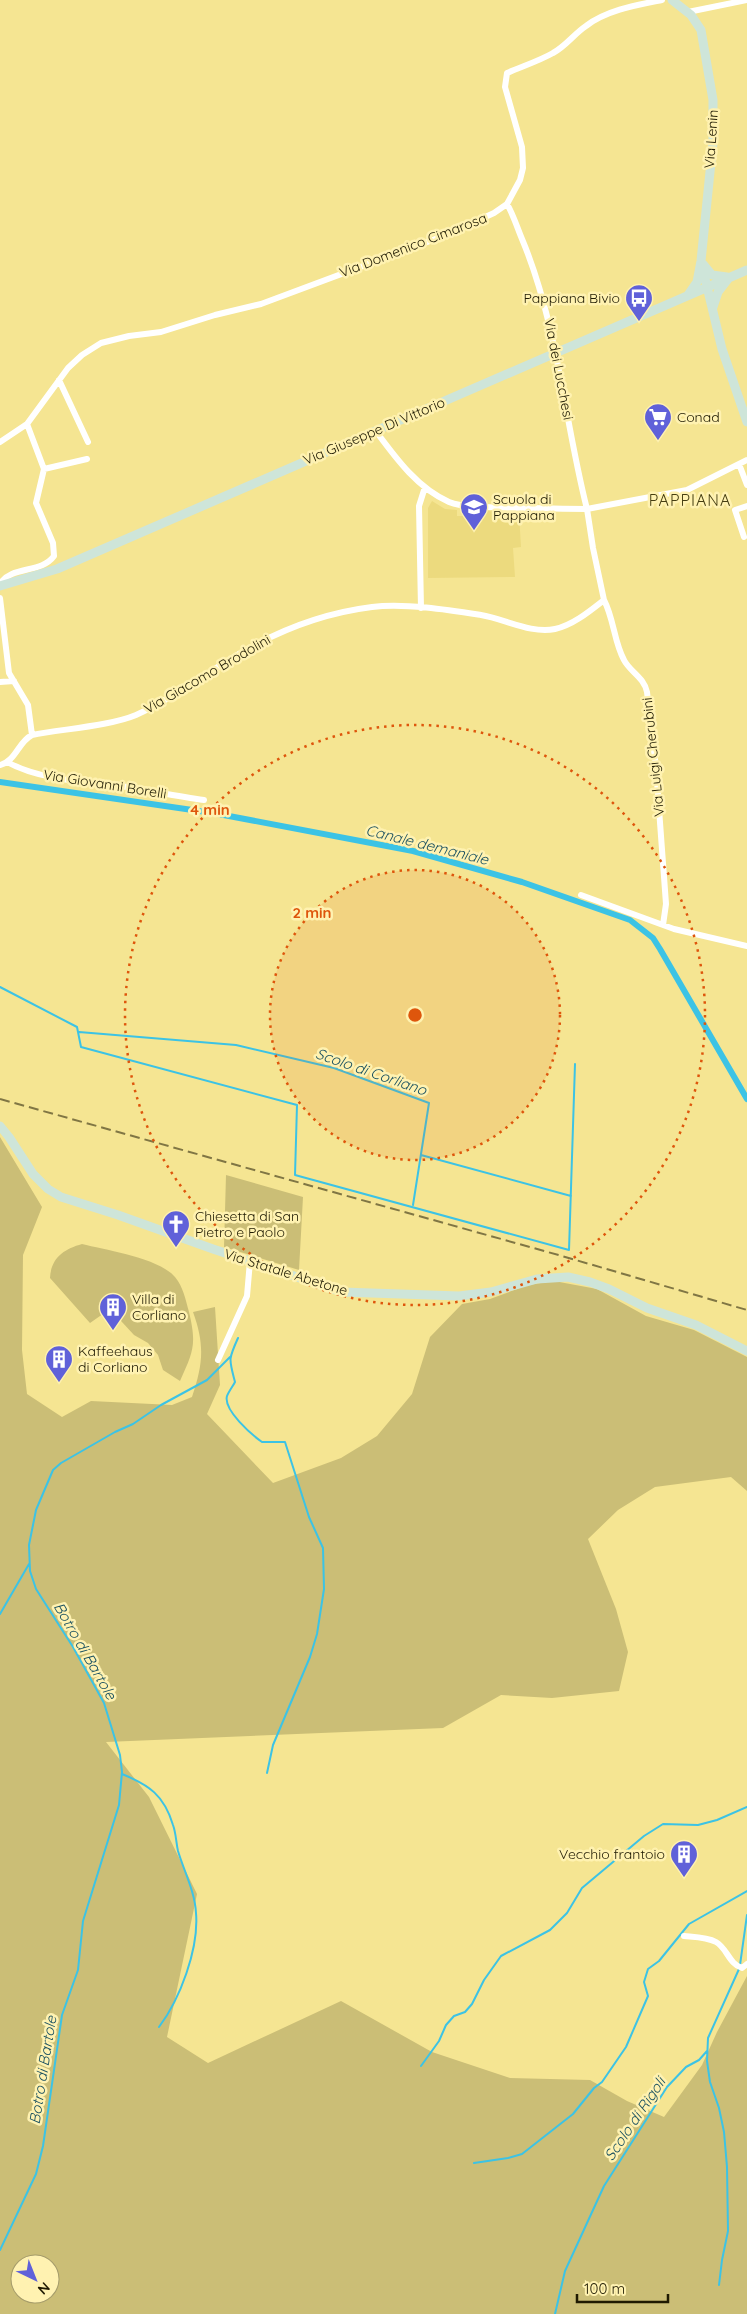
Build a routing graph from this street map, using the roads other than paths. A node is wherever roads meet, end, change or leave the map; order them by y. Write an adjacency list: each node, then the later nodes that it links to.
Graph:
1 (662, 0): 5 (street)
2 (672, 0): 4 (main road, Via Lenin)
3 (747, 0): 4 (street)
4 (688, 12): 6 (main road, Via Lenin)
5 (507, 204): 12 (street, Via dei Lucchesi); 13 (street, Via Domenico Cimarosa)
6 (701, 261): 8 (main road); 9 (main road, Via Lenin); 10 (main road, Via Lenin)
7 (747, 270): 8 (main road, Via Giuseppe Di Vittorio)
8 (730, 278): 9 (main road, Via Giuseppe Di Vittorio); 11 (main road)
9 (706, 287): 10 (main road, Via Giuseppe Di Vittorio); 11 (main road, Via Lenin)
10 (688, 295): 11 (main road); 12 (main road, Via Giuseppe Di Vittorio)
11 (712, 310): 14 (main road, Via Lenin)
12 (556, 352): 16 (main road, Via Giuseppe Di Vittorio); 26 (street, Via dei Lucchesi)
13 (59, 380): 15 (street, Via Domenico Cimarosa); 18 (street)
14 (747, 422)
15 (27, 424): 17 (street, Via Domenico Cimarosa); 22 (street)
16 (375, 430): 24 (street); 28 (main road, Via Giuseppe Di Vittorio)
17 (0, 442)
18 (88, 442)
19 (87, 459): 22 (street)
20 (747, 460): 21 (street)
21 (739, 464): 23 (street); 26 (street)
22 (44, 470): 28 (street)
23 (747, 485)
24 (425, 487): 26 (street); 31 (street)
25 (747, 506): 27 (street)
26 (587, 509): 30 (street)
27 (744, 537)
28 (0, 585)
29 (0, 598): 32 (street)
30 (604, 600): 31 (street, Via Giacomo Brodolini); 38 (street, Via Luigi Cherubini)
31 (421, 608): 34 (street, Via Giacomo Brodolini)
32 (14, 681): 33 (street); 34 (street)
33 (0, 682)
34 (32, 735): 35 (street)
35 (3, 764): 36 (street, Via Giovanni Borelli)
36 (204, 800)
37 (581, 895): 38 (street)
38 (663, 924): 39 (street)
39 (747, 946)
40 (0, 1126): 41 (main road, Via Statale Abetone)
41 (250, 1261): 42 (main road, Via Statale Abetone); 43 (street)
42 (747, 1350)
43 (218, 1360)
44 (684, 1936): 45 (street)
45 (747, 1964)

